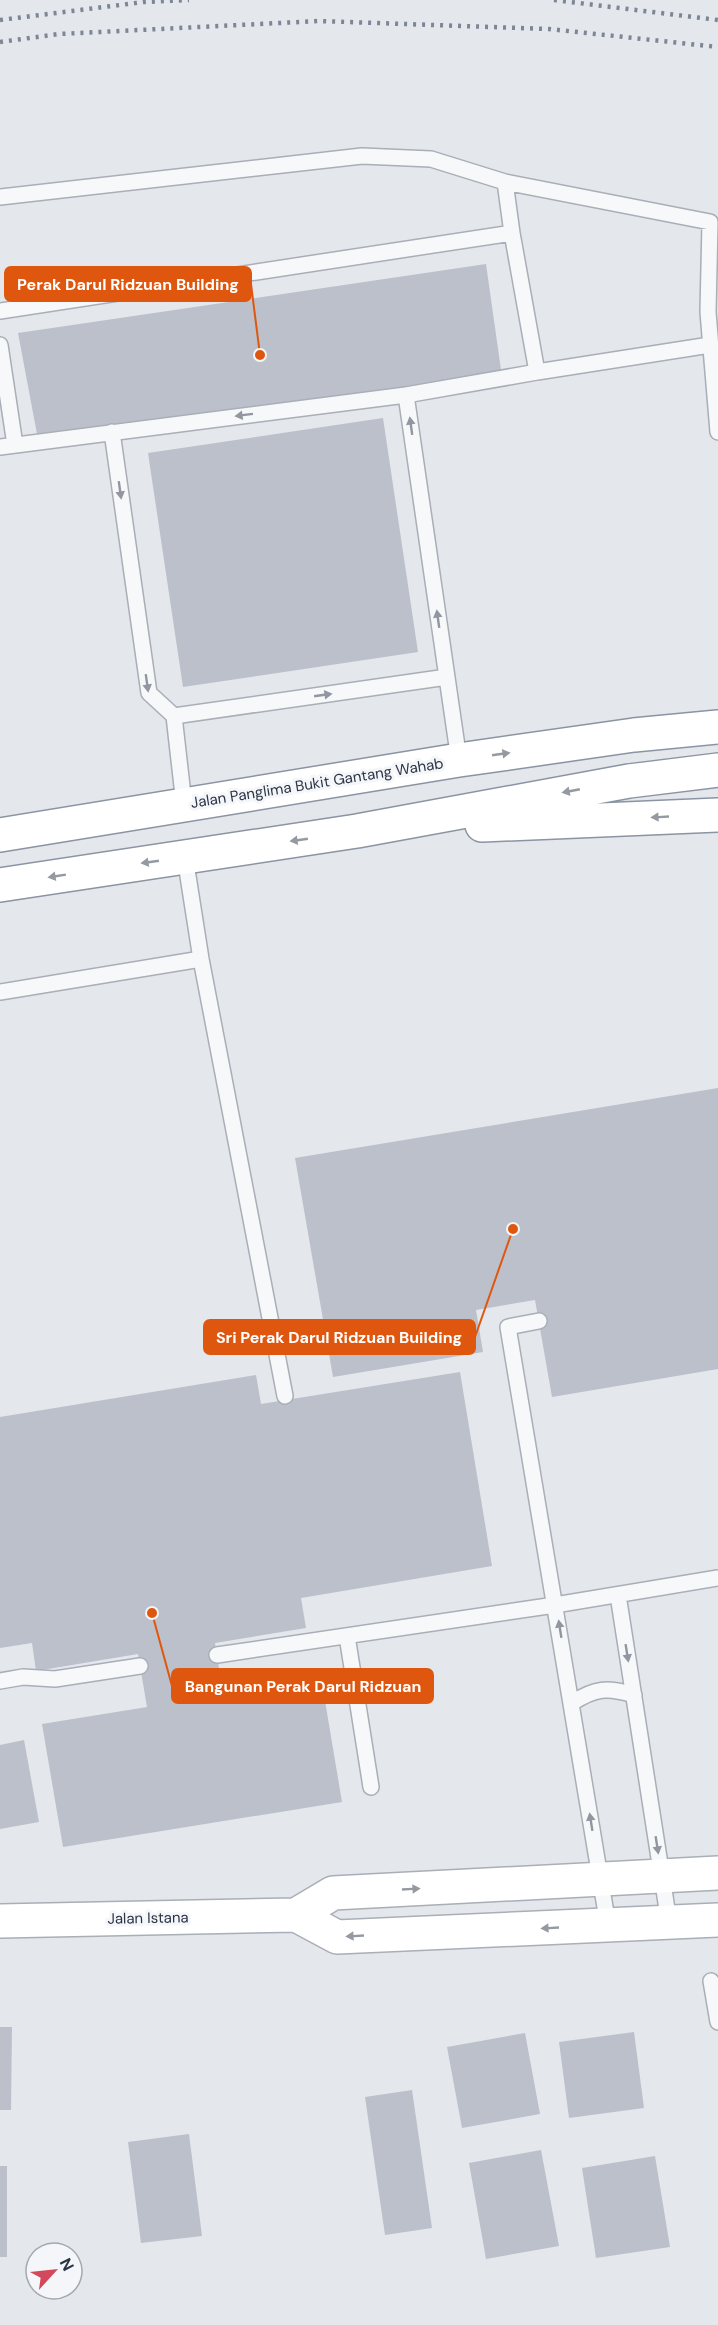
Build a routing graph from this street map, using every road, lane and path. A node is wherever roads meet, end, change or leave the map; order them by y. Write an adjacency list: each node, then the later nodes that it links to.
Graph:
1 (505, 182): 2 (lane); 3 (lane); 5 (lane)
2 (0, 198)
3 (512, 233): 4 (lane); 8 (lane)
4 (0, 311)
5 (713, 312): 7 (lane)
6 (0, 345): 12 (lane)
7 (710, 345): 8 (lane); 11 (lane)
8 (537, 372): 9 (lane)
9 (406, 395): 10 (lane, one-way to 10); 13 (lane, one-way to 9)
10 (112, 432): 12 (lane); 15 (lane, one-way to 15)
11 (718, 432)
12 (8, 446)
13 (447, 677): 15 (lane, one-way to 13); 18 (lane)
14 (718, 705): 17 (main road)
15 (174, 716): 20 (lane)
16 (718, 727): 17 (main road)
17 (634, 735): 18 (main road, Jalan Panglima Bukit Gantang Wahab, one-way to 17)
18 (459, 760): 20 (main road, Jalan Panglima Bukit Gantang Wahab)
19 (718, 770): 22 (main road, one-way to 22)
20 (184, 804): 23 (main road, Jalan Panglima Bukit Gantang Wahab)
21 (718, 815): 22 (main road, one-way to 22)
22 (357, 831): 24 (main road, one-way to 24)
23 (0, 835)
24 (185, 857): 25 (main road, one-way to 25); 26 (lane)
25 (0, 885)
26 (201, 959): 27 (lane); 29 (lane)
27 (0, 992)
28 (539, 1321): 32 (lane)
29 (285, 1396)
30 (718, 1578): 31 (lane)
31 (618, 1595): 32 (lane); 37 (lane, one-way to 37)
32 (555, 1605): 33 (lane); 38 (lane, one-way to 32)
33 (347, 1636): 34 (lane); 39 (lane)
34 (217, 1655)
35 (140, 1666): 36 (lane)
36 (0, 1681)
37 (634, 1695): 38 (lane); 41 (lane, one-way to 41)
38 (572, 1703): 42 (lane, one-way to 38)
39 (371, 1787)
40 (718, 1873): 41 (main road)
41 (662, 1876): 42 (main road); 46 (lane)
42 (601, 1879): 43 (main road, one-way to 42); 47 (lane)
43 (296, 1915): 45 (main road, Jalan Istana); 47 (main road, one-way to 43)
44 (718, 1920): 46 (main road)
45 (0, 1921)
46 (669, 1922): 47 (main road)
47 (608, 1925)
48 (711, 1981): 49 (lane)
49 (718, 2022)

